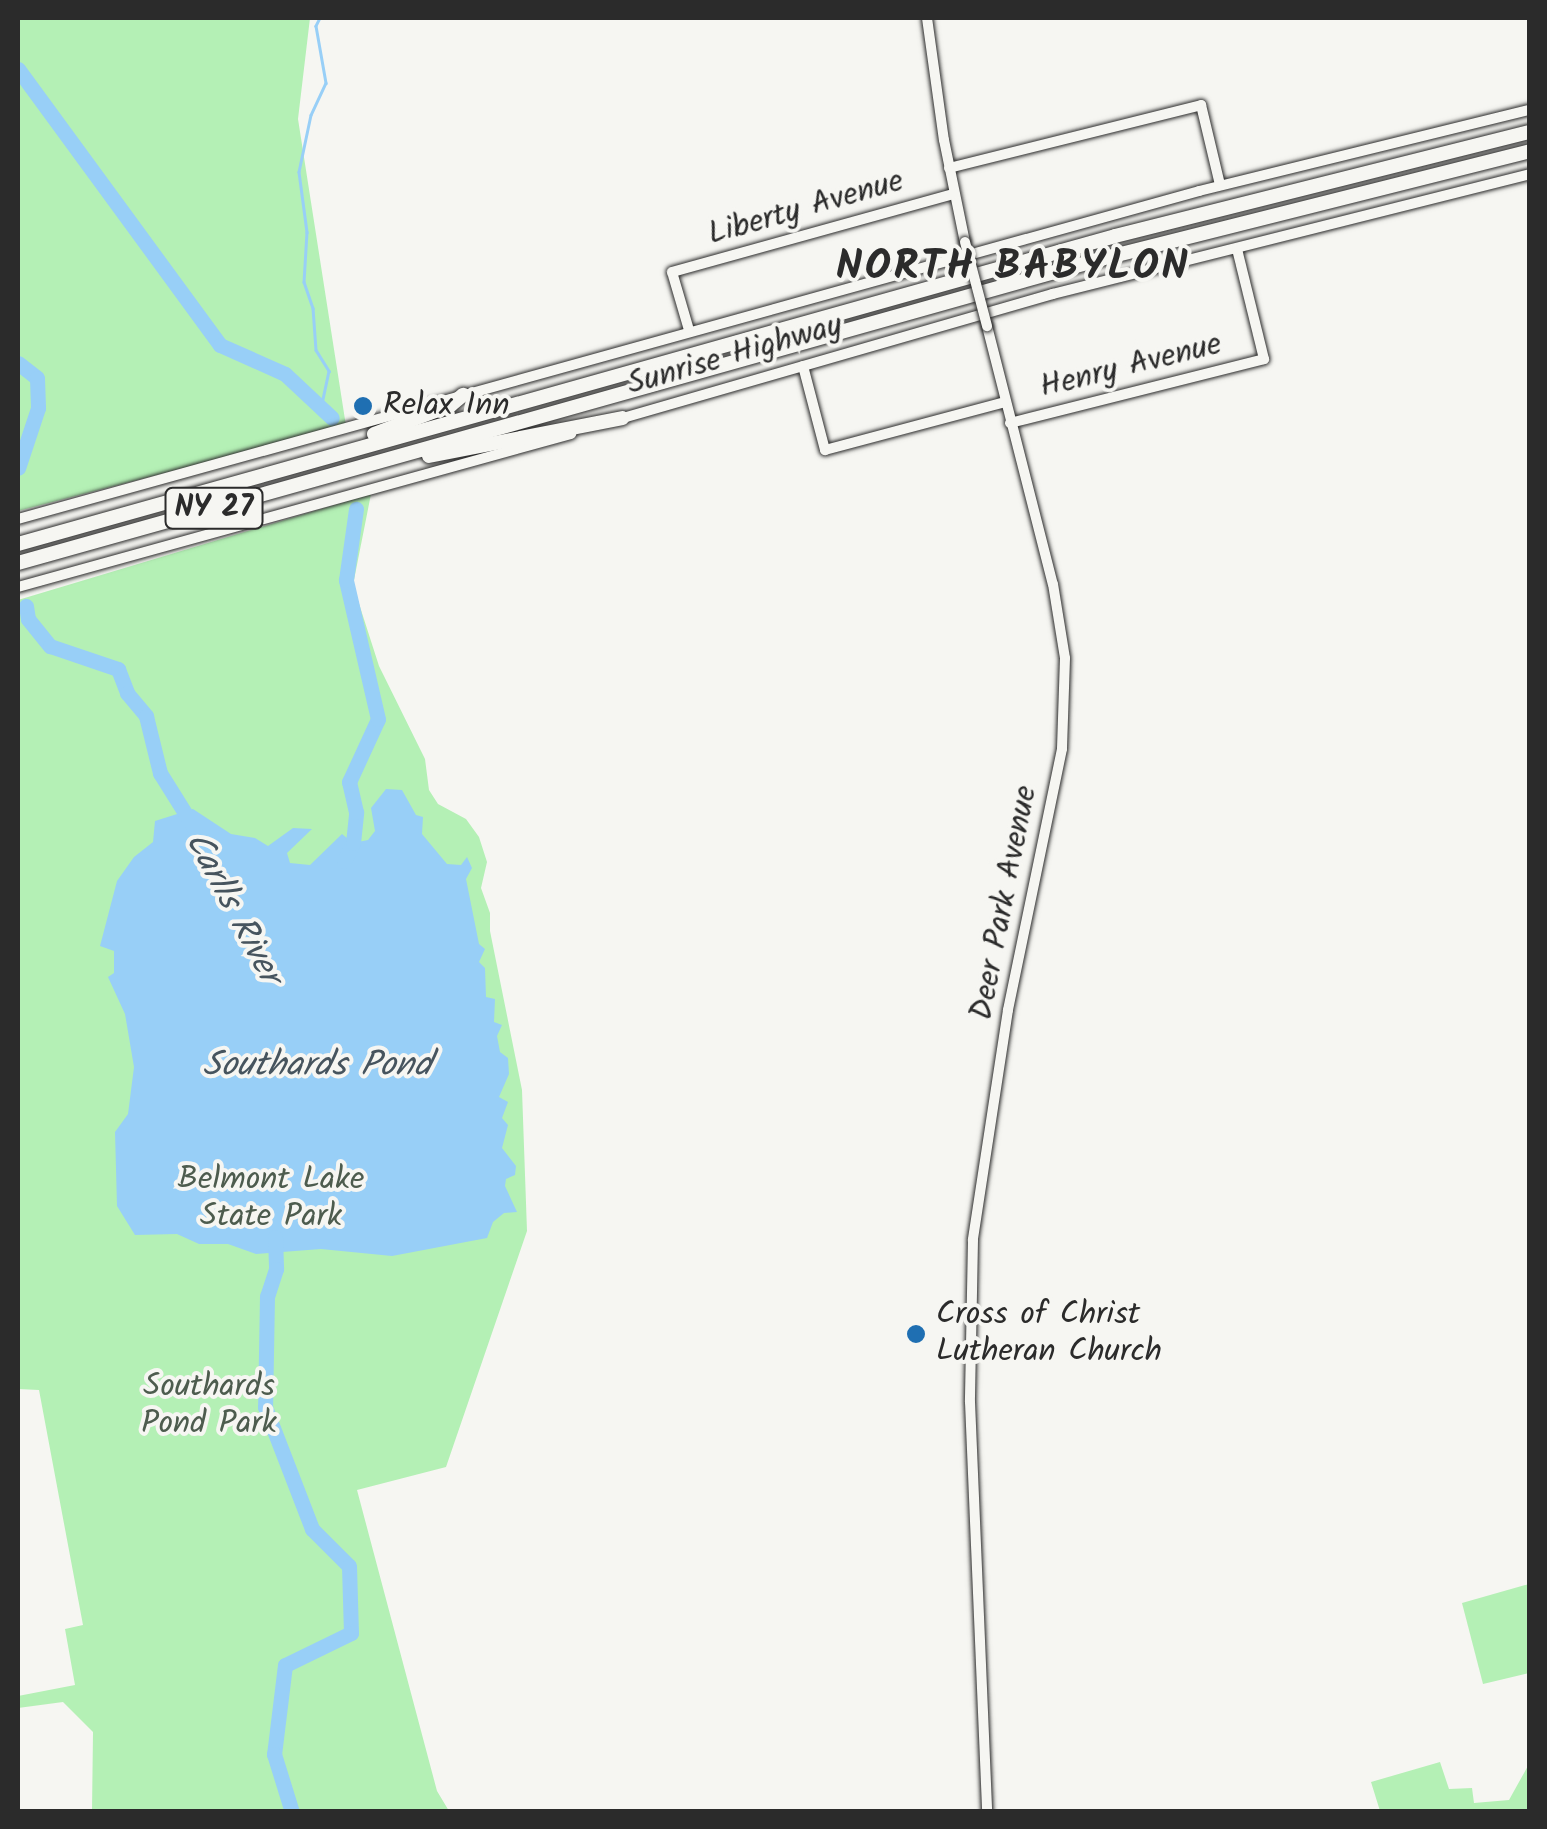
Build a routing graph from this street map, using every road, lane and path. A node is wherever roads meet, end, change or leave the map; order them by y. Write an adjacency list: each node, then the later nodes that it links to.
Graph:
1 (927, 18): 5 (main road, Deer Park Avenue)
2 (1530, 110): 7 (main road, Sunrise Highway)
3 (1530, 132): 17 (highway, Sunrise Highway / NY 27)
4 (1530, 151): 16 (highway, Sunrise Highway / NY 27)
5 (948, 168): 7 (main road, Liberty Avenue); 8 (main road, Deer Park Avenue)
6 (1530, 174): 9 (main road, Sunrise Highway)
7 (1220, 185): 10 (main road, Sunrise Highway)
8 (954, 194): 10 (main road, Liberty Avenue); 13 (main road, Deer Park Avenue, bridge)
9 (1237, 249): 11 (main road, Sunrise Highway); 15 (main road, Henry Avenue)
10 (689, 330): 12 (main road, Sunrise Highway)
11 (803, 366): 13 (main road); 14 (main road, Sunrise Highway)
12 (463, 394): 17 (highway); 18 (main road, Sunrise Highway)
13 (1005, 402): 15 (main road, Deer Park Avenue)
14 (622, 418): 16 (highway); 21 (main road, Sunrise Highway)
15 (1010, 423): 22 (main road, Deer Park Avenue)
16 (373, 463): 20 (highway, Sunrise Highway / NY 27)
17 (275, 471): 19 (highway, Sunrise Highway / NY 27)
18 (18, 519)
19 (18, 544)
20 (18, 563)
21 (18, 587)
22 (987, 1812)

